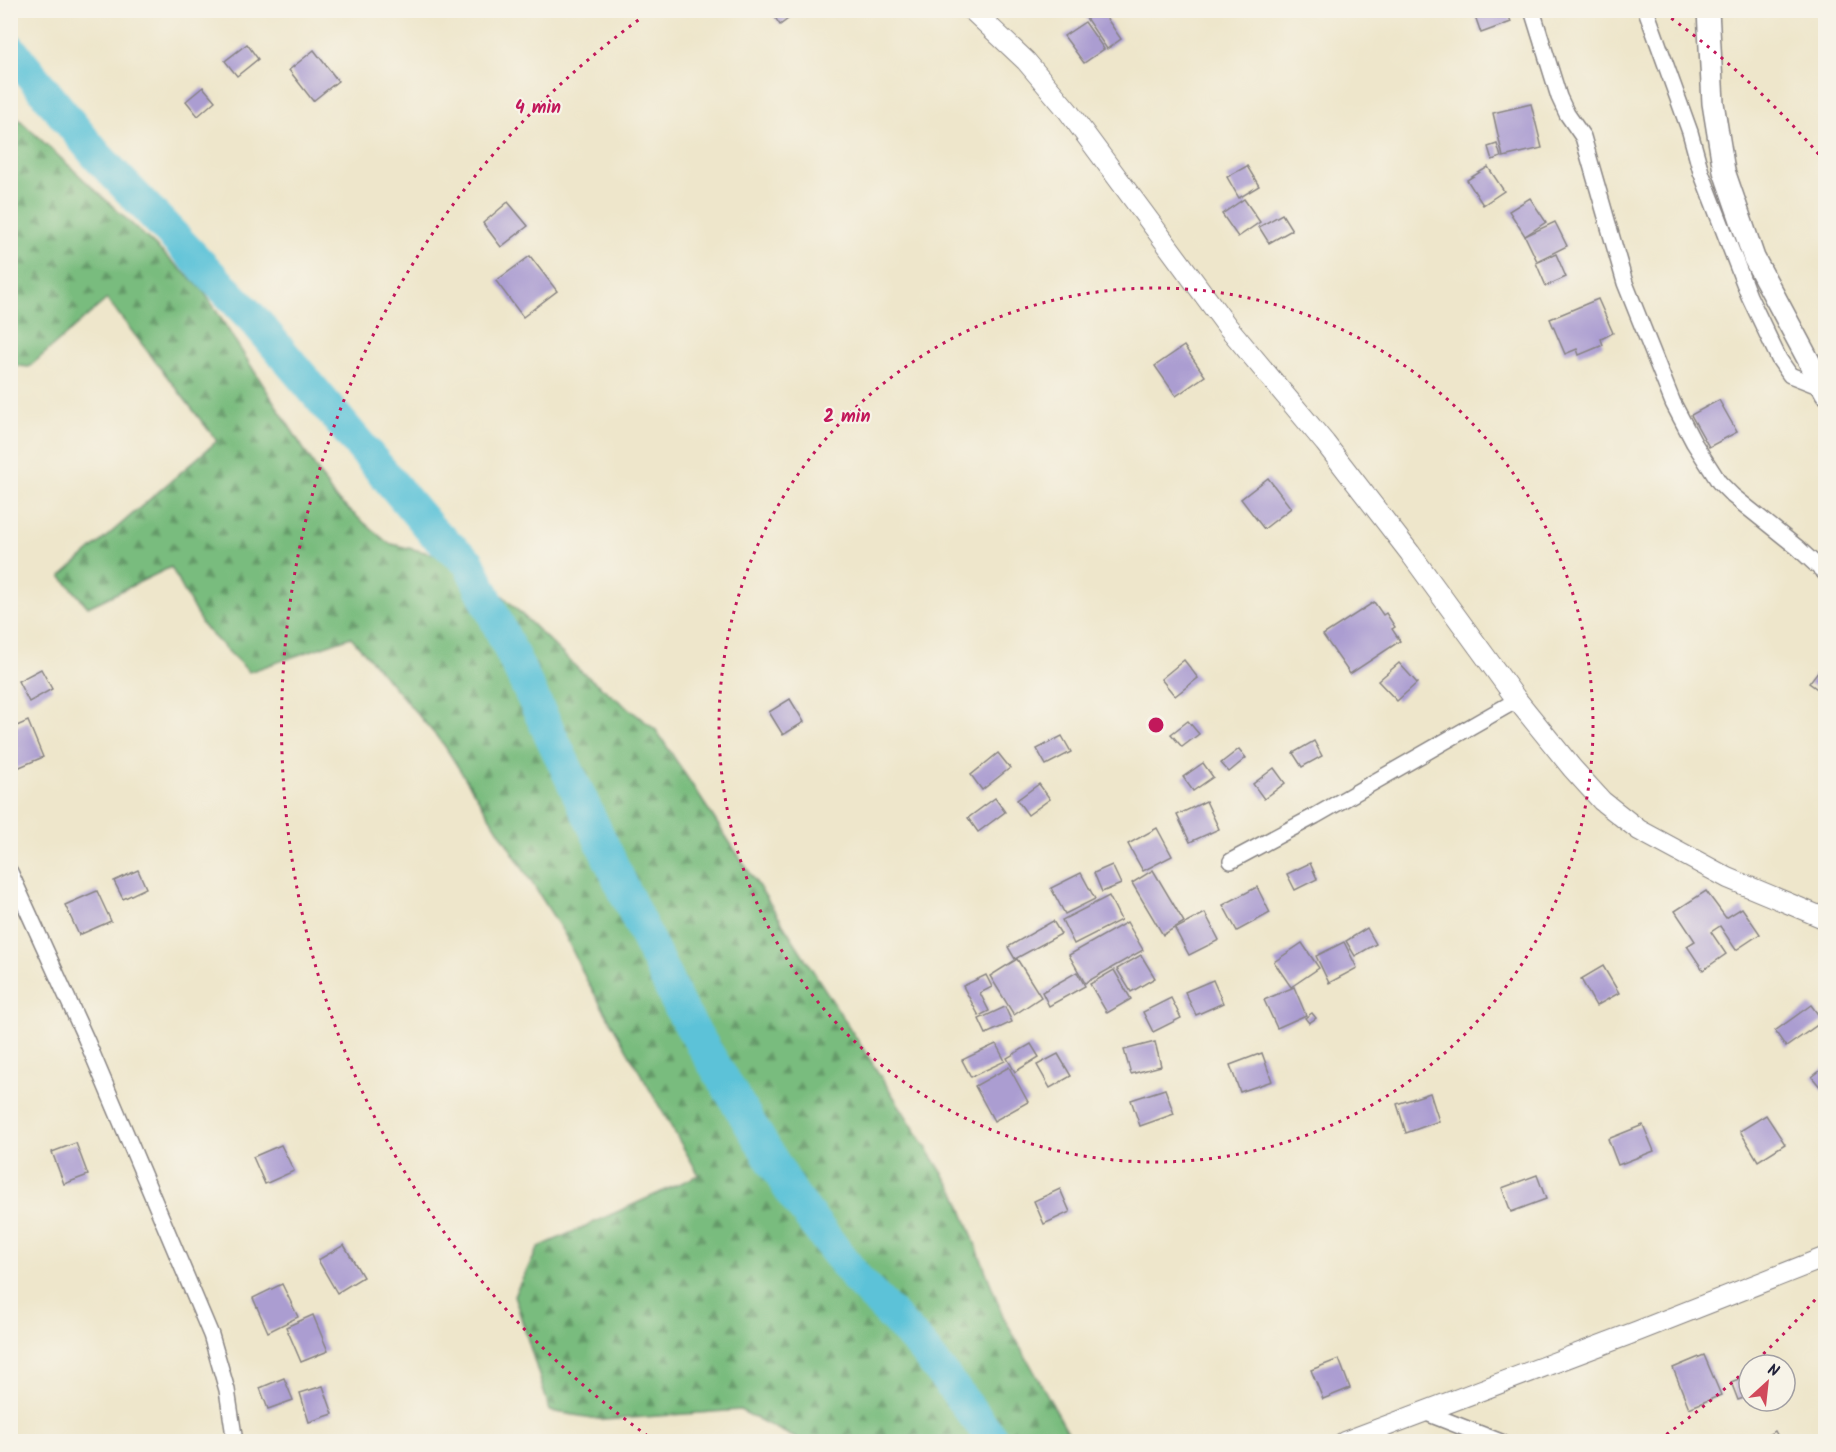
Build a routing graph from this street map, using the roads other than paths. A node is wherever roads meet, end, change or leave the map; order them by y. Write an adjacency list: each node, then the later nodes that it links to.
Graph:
1 (972, 10): 7 (street)
2 (1532, 10): 6 (street)
3 (1646, 10): 5 (street)
4 (1708, 10): 5 (main road)
5 (1824, 390)
6 (1826, 574)
7 (1516, 700): 8 (street); 10 (street)
8 (1232, 861)
9 (10, 872): 13 (street)
10 (1826, 919)
11 (1826, 1257): 12 (street)
12 (1424, 1412): 14 (street); 15 (street)
13 (235, 1442)
14 (1344, 1442)
15 (1501, 1442)

